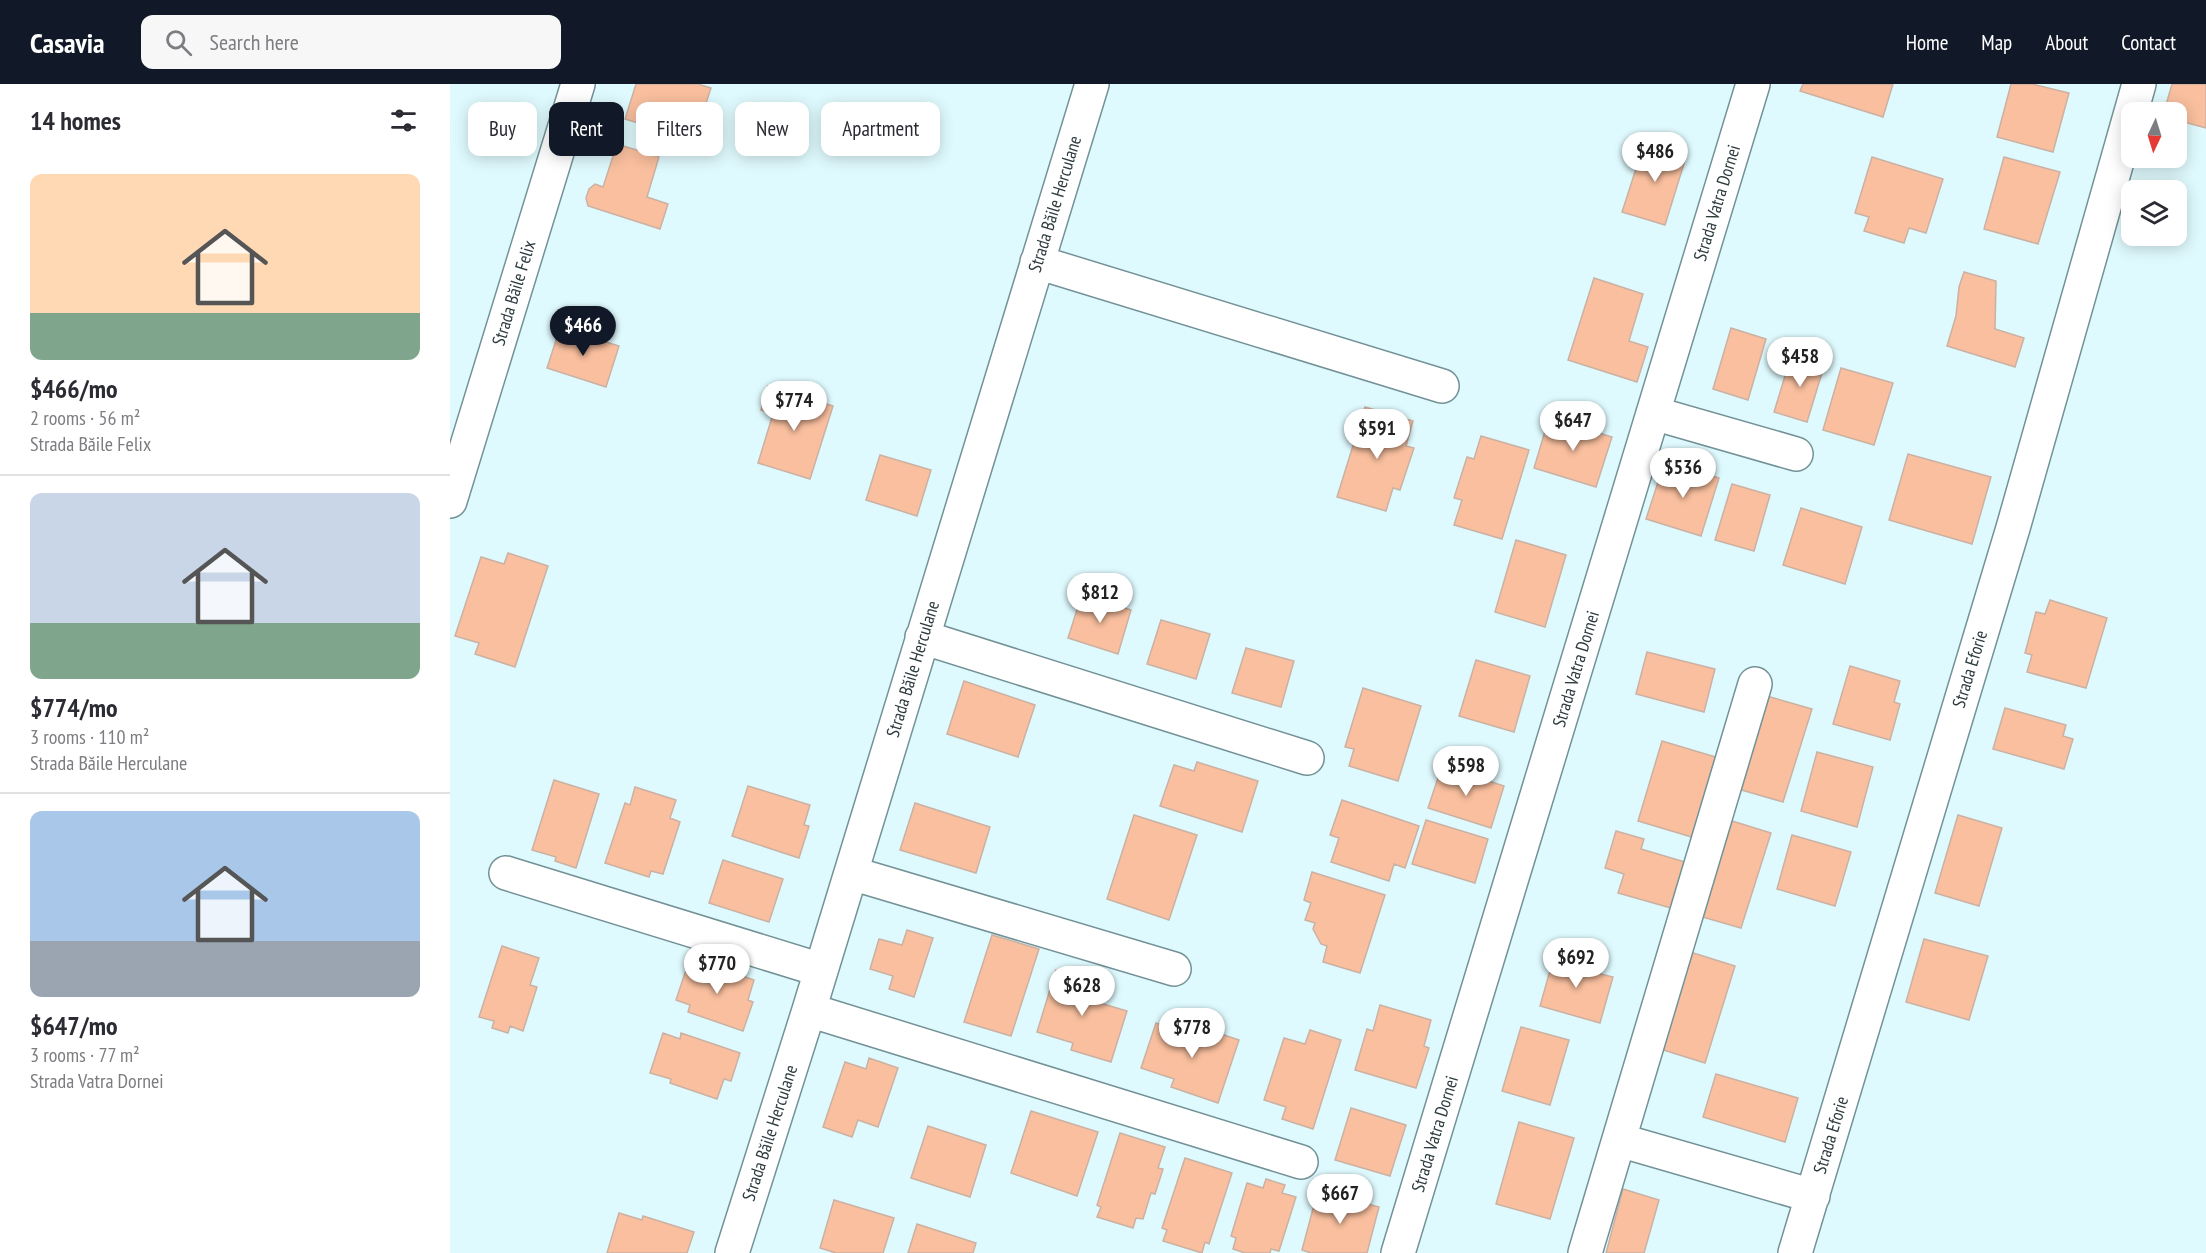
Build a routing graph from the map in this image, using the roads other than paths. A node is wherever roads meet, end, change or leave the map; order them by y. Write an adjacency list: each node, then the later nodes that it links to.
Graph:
1 (578, 84): 9 (street, Strada Băile Felix)
2 (1092, 84): 5 (street, Strada Băile Herculane)
3 (1753, 84): 7 (street, Strada Vatra Dornei)
4 (2139, 84): 20 (street, Strada Eforie)
5 (1037, 262): 6 (street); 10 (street, Strada Băile Herculane)
6 (1442, 386)
7 (1653, 413): 8 (street); 22 (street, Strada Vatra Dornei)
8 (1796, 454)
9 (450, 501)
10 (922, 637): 12 (street); 14 (street, Strada Băile Herculane)
11 (1755, 684): 18 (street)
12 (1308, 758)
13 (506, 873): 16 (street)
14 (851, 873): 15 (street); 16 (street, Strada Băile Herculane)
15 (1174, 969)
16 (821, 970): 17 (street, Strada Băile Herculane)
17 (809, 1010): 19 (street); 21 (street, Strada Băile Herculane)
18 (1619, 1140): 20 (street); 23 (street)
19 (1301, 1162)
20 (1813, 1196): 24 (street, Strada Eforie)
21 (732, 1253)
22 (1398, 1253)
23 (1585, 1253)
24 (1795, 1253)

